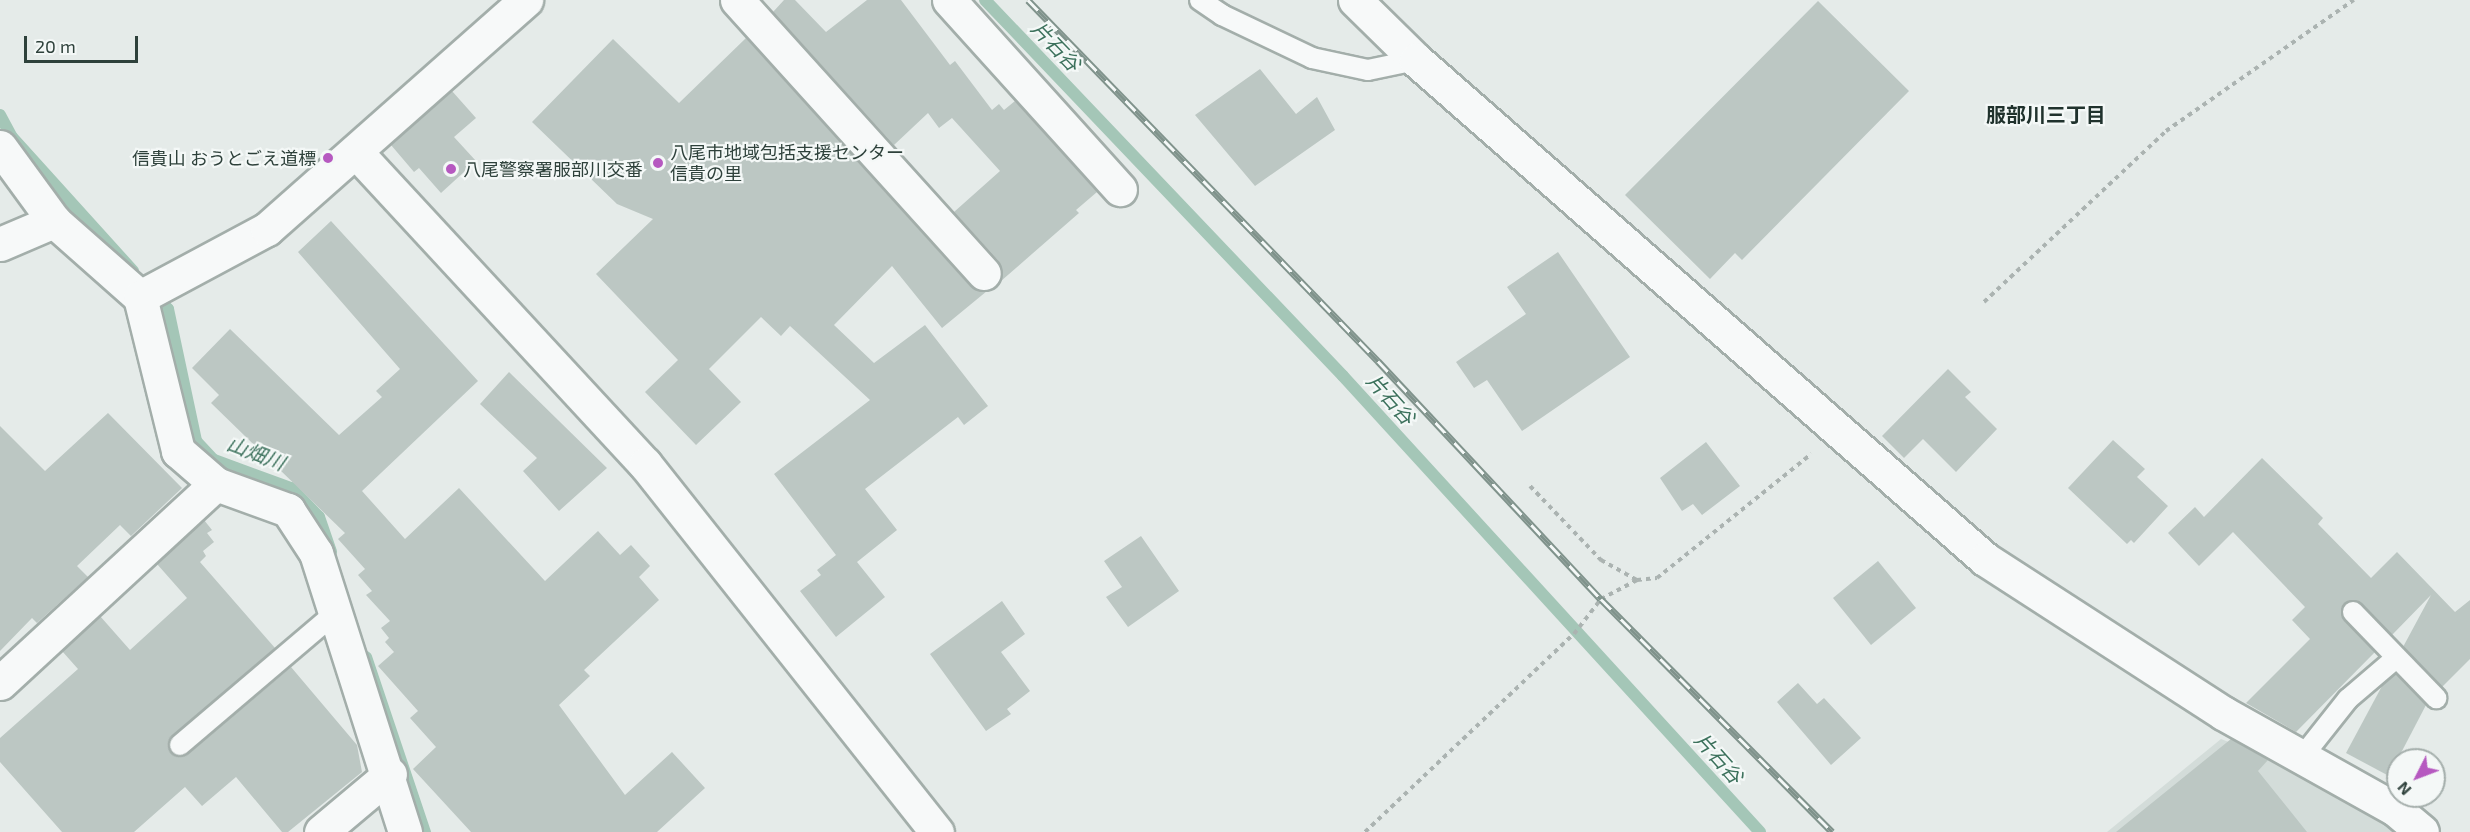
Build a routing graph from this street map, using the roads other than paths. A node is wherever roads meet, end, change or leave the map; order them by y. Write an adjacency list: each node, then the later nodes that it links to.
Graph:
1 (526, 0): 8 (street)
2 (736, 0): 12 (street)
3 (949, 0): 9 (street)
4 (1200, 0): 6 (lane)
5 (1355, 0): 6 (street)
6 (1416, 60): 21 (street)
7 (0, 147): 10 (street)
8 (356, 152): 13 (street); 25 (street)
9 (1120, 189)
10 (54, 221): 11 (street); 13 (street)
11 (0, 244)
12 (984, 273)
13 (140, 297): 14 (street)
14 (216, 484): 16 (street); 18 (street)
15 (2353, 612): 17 (lane)
16 (335, 613): 20 (lane); 22 (street)
17 (2396, 658): 19 (lane); 21 (lane)
18 (0, 683)
19 (2436, 698)
20 (180, 745)
21 (2302, 757): 26 (street)
22 (390, 774): 23 (street); 24 (street)
23 (321, 832)
24 (405, 832)
25 (937, 832)
26 (2422, 832)

